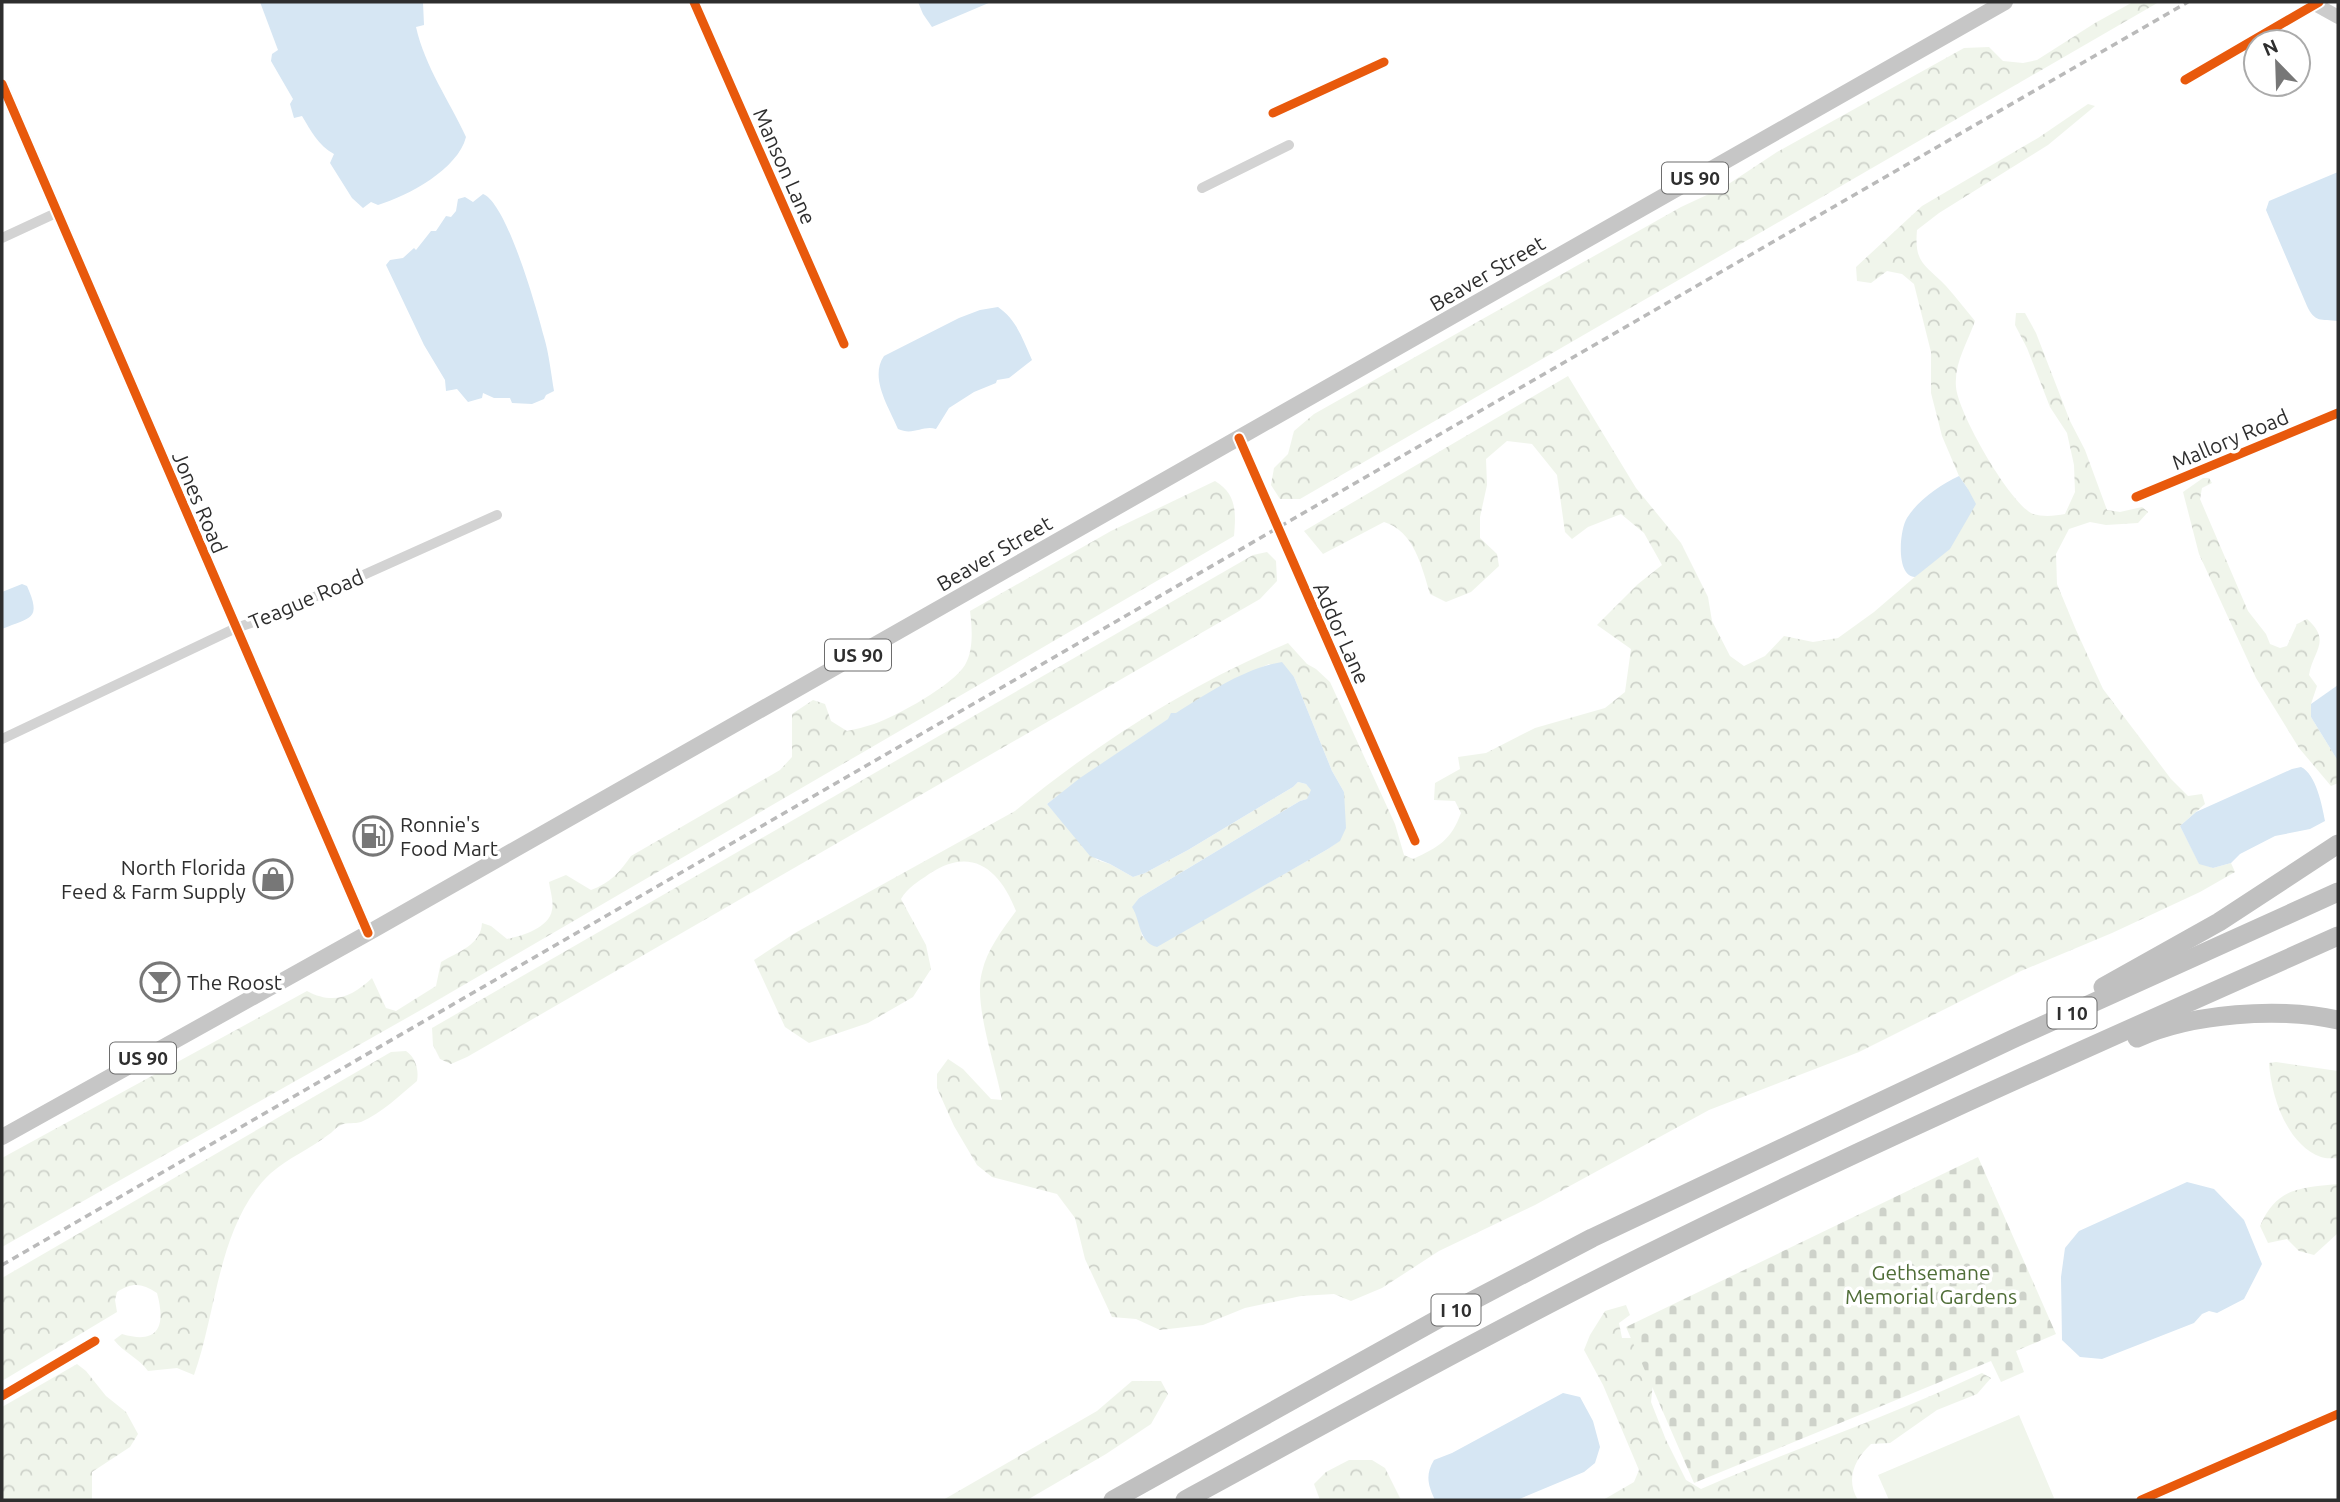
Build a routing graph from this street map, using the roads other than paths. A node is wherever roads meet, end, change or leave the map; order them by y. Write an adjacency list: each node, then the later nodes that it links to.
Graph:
1 (694, 2): 13 (street, Manson Lane)
2 (2006, 2): 15 (main road, Beaver Street / US 90)
3 (2315, 3): 4 (main road); 6 (street)
4 (2338, 17)
5 (1384, 62): 8 (street)
6 (2185, 80)
7 (2, 84): 11 (street, Jones Road)
8 (1273, 113)
9 (1289, 145): 10 (street)
10 (1202, 188)
11 (56, 213): 12 (street); 18 (street, Jones Road)
12 (2, 238)
13 (844, 344)
14 (2338, 413): 16 (street, Mallory Road)
15 (1239, 438): 20 (street, Addor Lane); 23 (main road, Beaver Street / US 90)
16 (2136, 497)
17 (497, 515): 18 (street, Teague Road)
18 (236, 628): 19 (street, Teague Road); 23 (street, Jones Road)
19 (2, 739)
20 (1415, 841)
21 (2338, 844): 26 (highway)
22 (2338, 892): 26 (highway, I 10)
23 (368, 933): 28 (main road, Beaver Street / US 90)
24 (2338, 936): 27 (highway, I 10)
25 (2338, 1020): 27 (highway)
26 (2015, 1038): 32 (highway, I 10)
27 (2008, 1084): 33 (highway, I 10)
28 (2, 1137)
29 (95, 1341): 30 (street)
30 (2, 1396)
31 (2338, 1414): 34 (street)
32 (1113, 1500)
33 (1185, 1500)
34 (2141, 1500)

